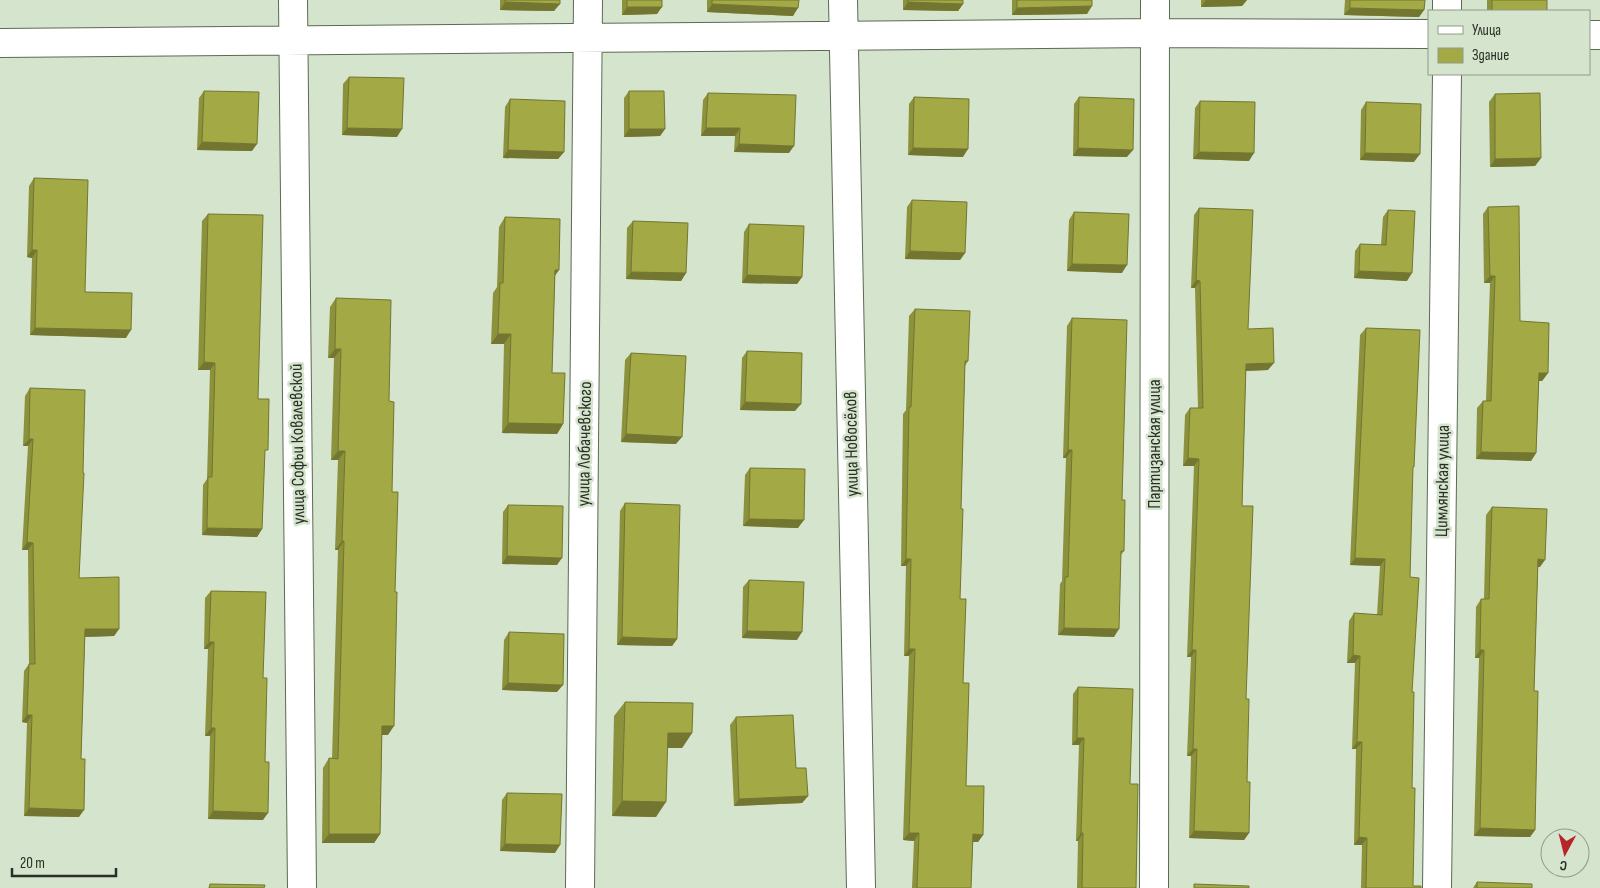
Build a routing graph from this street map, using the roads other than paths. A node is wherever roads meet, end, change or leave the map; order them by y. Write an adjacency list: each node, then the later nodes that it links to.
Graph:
1 (293, 0): 9 (street, улица Софьи Ковалевской)
2 (588, 0): 8 (street, улица Лобачевского)
3 (843, 0): 7 (street, улица Новосёлов)
4 (1155, 0): 5 (street, Партизанская улица)
5 (1154, 33): 6 (street); 7 (street); 15 (street, Партизанская улица)
6 (1428, 34)
7 (843, 36): 8 (street); 14 (street, улица Новосёлов)
8 (588, 38): 9 (street); 13 (street, улица Лобачевского)
9 (293, 41): 10 (street); 12 (street, улица Софьи Ковалевской)
10 (0, 43)
11 (1447, 75): 16 (street, Цимлянская улица)
12 (302, 888)
13 (580, 888)
14 (861, 888)
15 (1154, 888)
16 (1437, 888)

